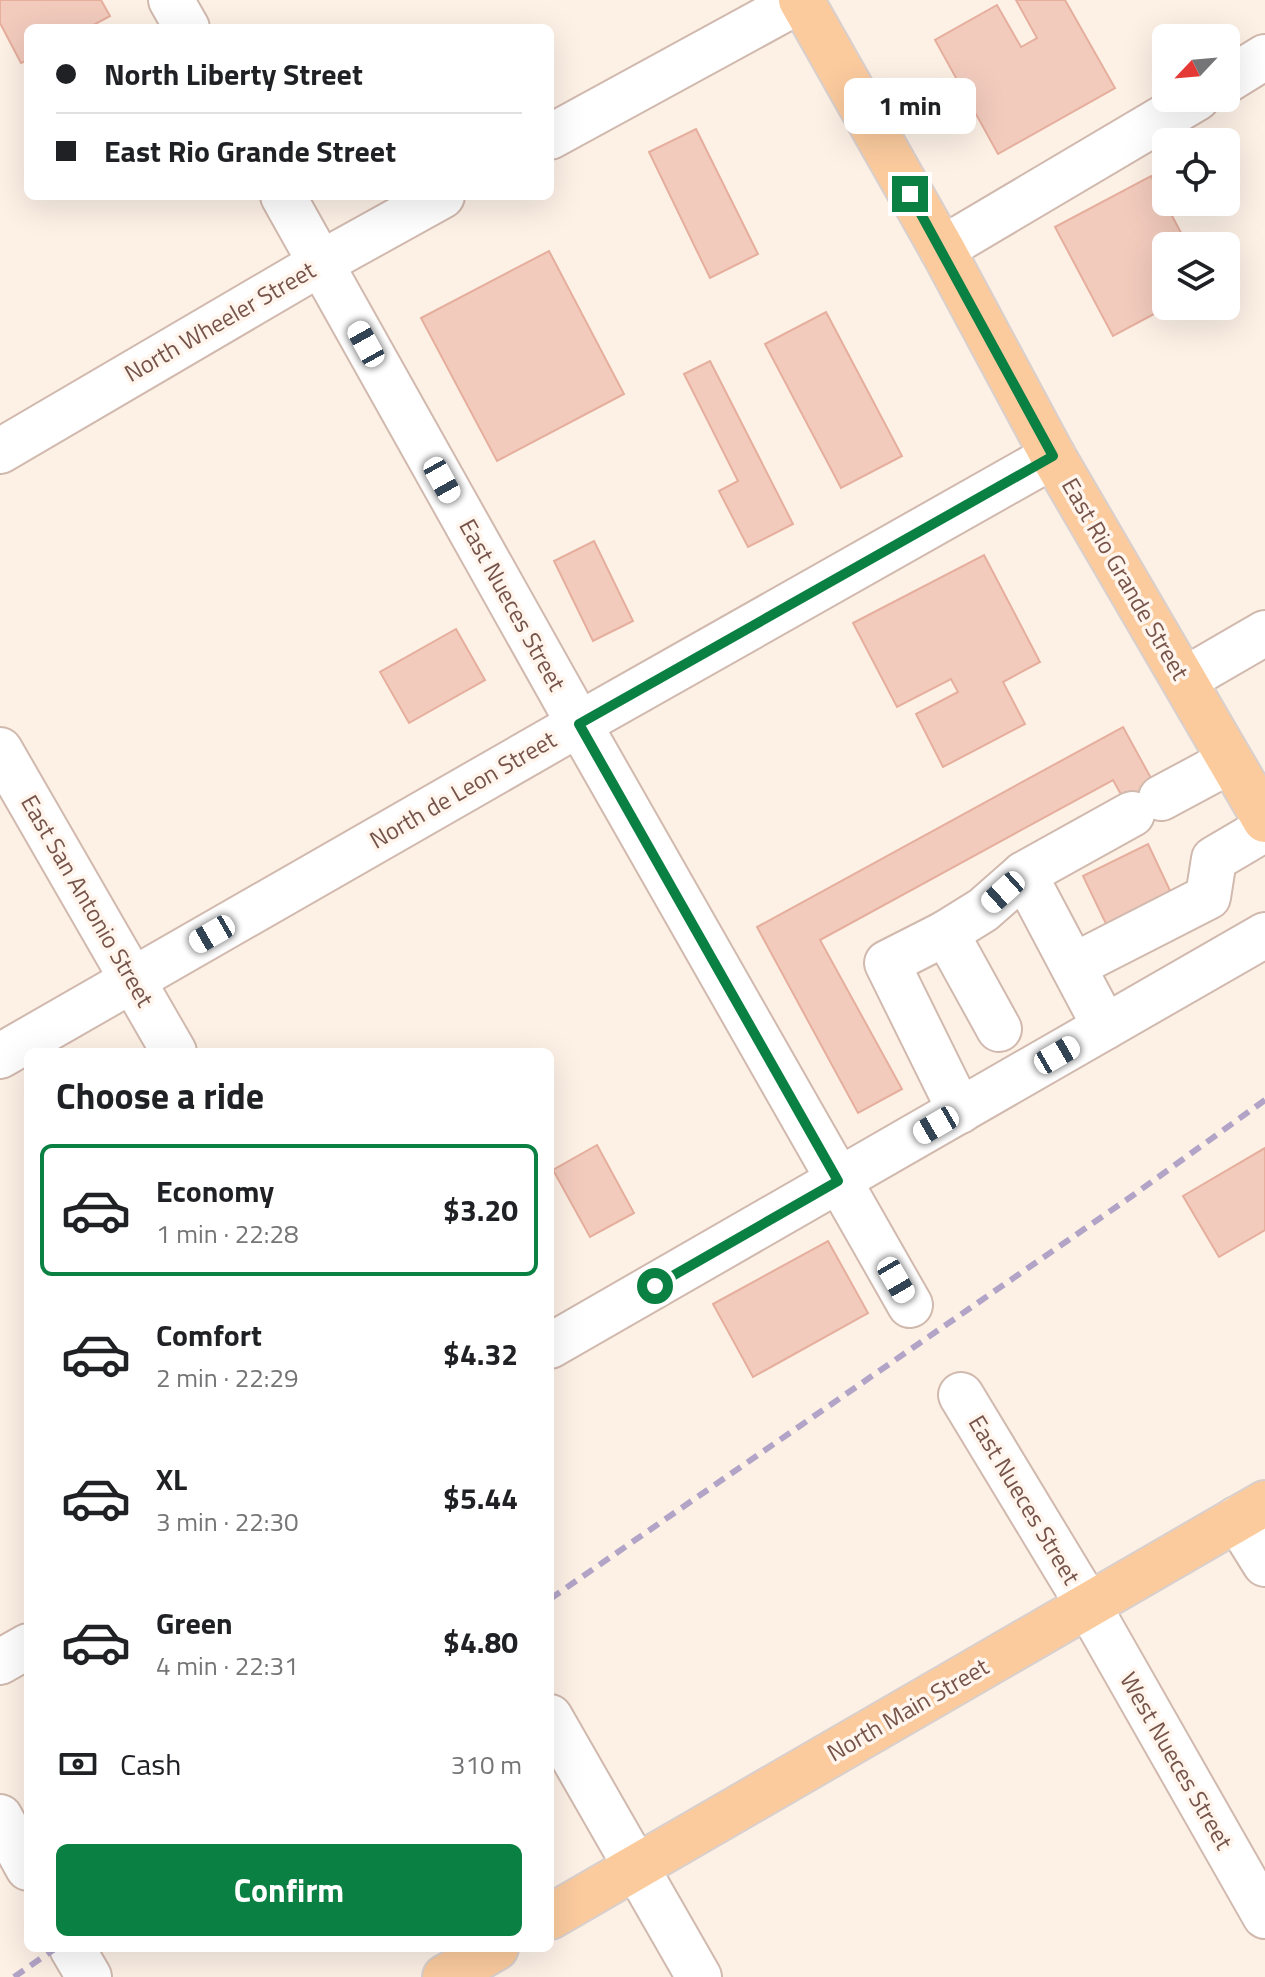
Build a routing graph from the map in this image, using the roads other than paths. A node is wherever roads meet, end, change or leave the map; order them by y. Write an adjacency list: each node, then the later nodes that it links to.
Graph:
1 (171, 0): 3 (street)
2 (801, 0): 7 (street); 10 (main road, East Rio Grande Street)
3 (185, 24)
4 (1265, 57): 5 (street)
5 (1240, 72)
6 (1173, 112): 10 (street)
7 (554, 135)
8 (285, 200): 11 (street, East Nueces Street)
9 (435, 200): 11 (street, North Wheeler Street)
10 (942, 249): 13 (main road, East Rio Grande Street)
11 (321, 263): 12 (street, North Wheeler Street); 16 (street, East Nueces Street)
12 (0, 451)
13 (1053, 456): 15 (main road, East Rio Grande Street); 16 (street, North de Leon Street)
14 (1265, 633): 15 (street)
15 (1184, 680): 18 (main road, East Rio Grande Street)
16 (579, 724): 25 (street, North de Leon Street); 31 (street, East Nueces Street)
17 (0, 750): 25 (street, East San Antonio Street)
18 (1230, 761): 19 (main road, East Rio Grande Street); 21 (street)
19 (1265, 820)
20 (1265, 829): 24 (street)
21 (1024, 874): 22 (street); 24 (street)
22 (946, 933): 27 (street); 30 (street)
23 (1265, 935): 26 (street)
24 (1073, 966): 26 (street)
25 (133, 979): 28 (street, East San Antonio Street); 29 (street, North de Leon Street)
26 (1105, 1027): 30 (street)
27 (999, 1029)
28 (172, 1048)
29 (0, 1056)
30 (960, 1111): 31 (street)
31 (838, 1181): 32 (street, East Nueces Street); 33 (street)
32 (910, 1305)
33 (554, 1344)
34 (961, 1395): 37 (street, East Nueces Street)
35 (1251, 1511): 36 (street); 37 (main road, North Main Street)
36 (1265, 1564)
37 (1088, 1605): 43 (main road, North Main Street); 45 (street, West Nueces Street)
38 (24, 1648): 39 (street)
39 (0, 1662)
40 (554, 1724): 43 (street)
41 (0, 1817): 42 (street)
42 (24, 1861)
43 (638, 1868): 44 (main road, North Main Street); 50 (street)
44 (554, 1915)
45 (1265, 1916)
46 (74, 1952): 48 (street)
47 (489, 1952): 49 (main road)
48 (89, 1977)
49 (445, 1977)
50 (699, 1977)

